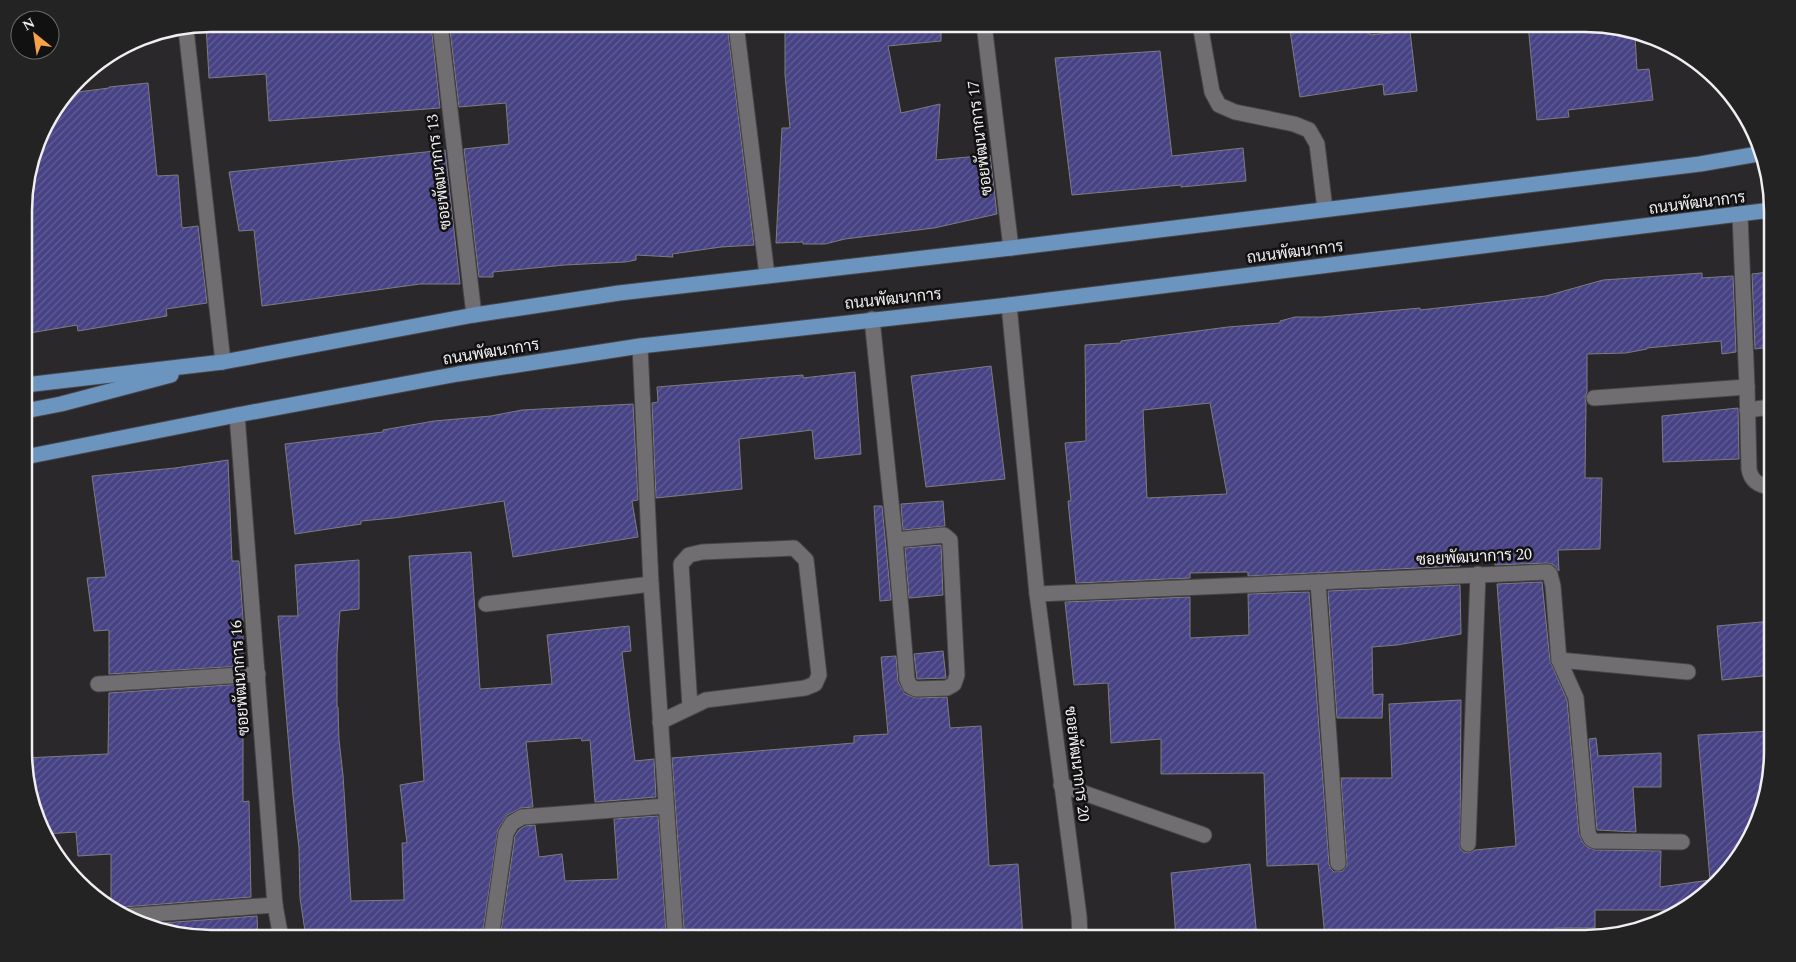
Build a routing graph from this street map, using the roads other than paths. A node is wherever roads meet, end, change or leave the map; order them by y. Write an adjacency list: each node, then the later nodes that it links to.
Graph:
1 (441, 32): 13 (street, ซอยพัฒนาการ 13)
2 (737, 32): 11 (street)
3 (985, 32): 10 (street, ซอยพัฒนาการ 17)
4 (1201, 32): 7 (street)
5 (187, 34): 16 (street)
6 (1754, 155): 7 (main road)
7 (1325, 209): 10 (main road)
8 (1764, 211): 9 (main road, ถนนพัฒนาการ)
9 (1740, 215): 12 (main road, ถนนพัฒนาการ); 18 (street)
10 (1011, 248): 11 (main road)
11 (767, 275): 13 (main road)
12 (1009, 305): 14 (main road, ถนนพัฒนาการ); 30 (street, ซอยพัฒนาการ 20)
13 (474, 316): 16 (main road)
14 (872, 319): 15 (main road, ถนนพัฒนาการ); 26 (street)
15 (640, 346): 23 (main road, ถนนพัฒนาการ); 29 (street)
16 (223, 362): 17 (main road); 21 (main road)
17 (32, 384)
18 (1747, 387): 19 (street); 22 (street)
19 (1594, 398)
20 (1764, 408): 22 (street)
21 (32, 410)
22 (1747, 410): 25 (street)
23 (237, 415): 24 (main road, ถนนพัฒนาการ); 34 (street, ซอยพัฒนาการ 16)
24 (32, 456)
25 (1764, 485)
26 (895, 540): 26 (street)
27 (1478, 574): 28 (street, ซอยพัฒนาการ 20); 32 (street, ซอยพัฒนาการ 20); 42 (street)
28 (1318, 582): 30 (street, ซอยพัฒนาการ 20); 43 (street)
29 (651, 584): 31 (street); 37 (street)
30 (1037, 594): 38 (street, ซอยพัฒนาการ 20)
31 (486, 604)
32 (1559, 660): 33 (street); 41 (street, ซอยพัฒนาการ 20)
33 (1688, 672)
34 (258, 674): 35 (street); 44 (street, ซอยพัฒนาการ 16)
35 (98, 684)
36 (690, 707): 36 (street); 37 (street)
37 (660, 722): 39 (street)
38 (1061, 784): 40 (street); 49 (street, ซอยพัฒนาการ 20)
39 (666, 806): 47 (street); 48 (street)
40 (1204, 835)
41 (1682, 842)
42 (1468, 844)
43 (1338, 863)
44 (275, 905): 45 (street); 46 (street, ซอยพัฒนาการ 16)
45 (141, 915)
46 (280, 930)
47 (493, 930)
48 (675, 930)
49 (1080, 930)

